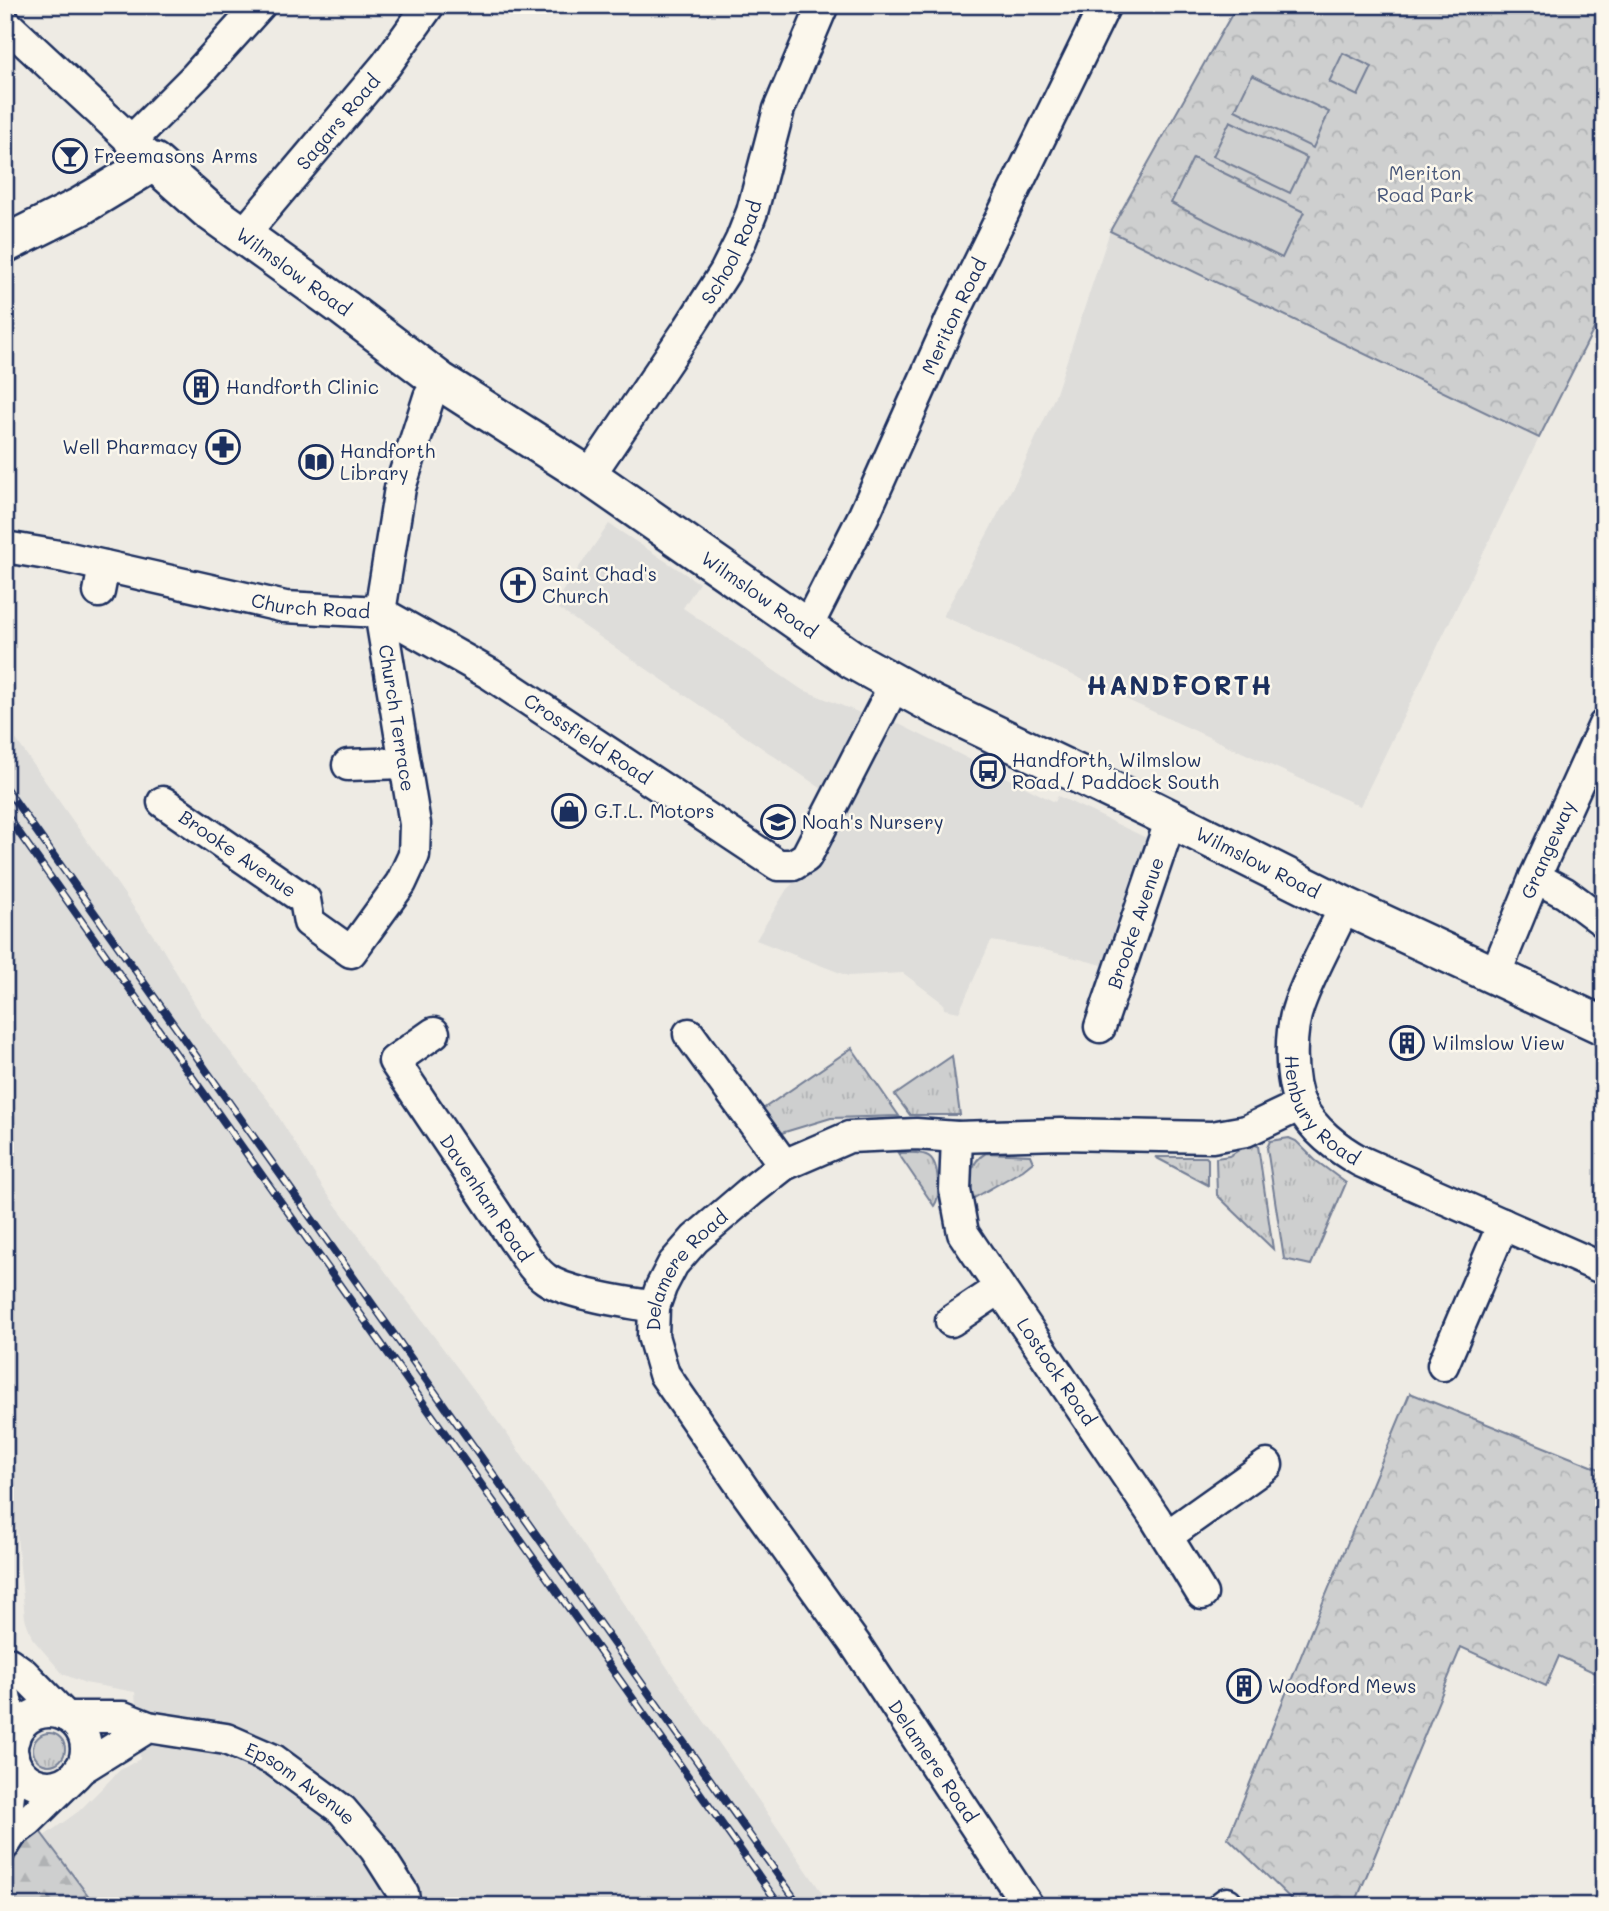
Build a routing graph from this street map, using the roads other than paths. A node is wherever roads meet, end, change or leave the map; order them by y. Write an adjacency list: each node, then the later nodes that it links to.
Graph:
1 (260, 5): 6 (street)
2 (429, 5): 7 (street, Sagars Road)
3 (823, 5): 10 (street, School Road)
4 (1105, 5): 13 (street, Meriton Road)
5 (5, 23): 6 (street, Wilmslow Road)
6 (142, 152): 7 (main road, Wilmslow Road); 8 (main road)
7 (242, 236): 9 (main road, Wilmslow Road)
8 (5, 244)
9 (440, 381): 10 (main road, Wilmslow Road); 12 (street, Church Road)
10 (589, 476): 13 (main road, Wilmslow Road)
11 (5, 547): 12 (street, Church Road)
12 (380, 612): 14 (street, Crossfield Road); 16 (street, Church Terrace)
13 (806, 629): 14 (main road, Wilmslow Road)
14 (895, 684): 19 (main road, Wilmslow Road)
15 (1604, 725): 21 (street, Grangeway)
16 (403, 763): 17 (street); 20 (street, Church Terrace)
17 (348, 765)
18 (163, 802): 20 (street, Brooke Avenue)
19 (1171, 819): 22 (main road, Wilmslow Road); 26 (street, Brooke Avenue)
20 (415, 824)
21 (1535, 877): 23 (street); 24 (street, Grangeway)
22 (1345, 906): 24 (main road, Wilmslow Road); 29 (street, Henbury Road)
23 (1604, 922)
24 (1495, 975): 25 (main road, Wilmslow Road)
25 (1604, 1026)
26 (1100, 1027)
27 (434, 1033): 35 (street, Davenham Road)
28 (689, 1034): 31 (street)
29 (1301, 1105): 30 (street, Delamere Road); 32 (street, Henbury Road)
30 (957, 1137): 31 (street, Delamere Road); 34 (street, Lostock Road)
31 (784, 1165): 35 (street, Delamere Road)
32 (1503, 1224): 33 (street, Henbury Road); 37 (street)
33 (1604, 1269)
34 (999, 1289): 36 (street); 39 (street, Lostock Road)
35 (654, 1307): 49 (street, Delamere Road)
36 (951, 1321)
37 (1443, 1364)
38 (1267, 1465): 39 (street)
39 (1167, 1536): 40 (street, Lostock Road)
40 (1202, 1594)
41 (6, 1662): 43 (street)
42 (5, 1695): 45 (street)
43 (66, 1716): 44 (street, Epsom Avenue); 45 (street); 46 (street)
44 (148, 1727): 46 (street); 48 (street, Epsom Avenue)
45 (13, 1748): 46 (street); 47 (street)
46 (75, 1774): 47 (street)
47 (8, 1839)
48 (405, 1906)
49 (1028, 1906)

